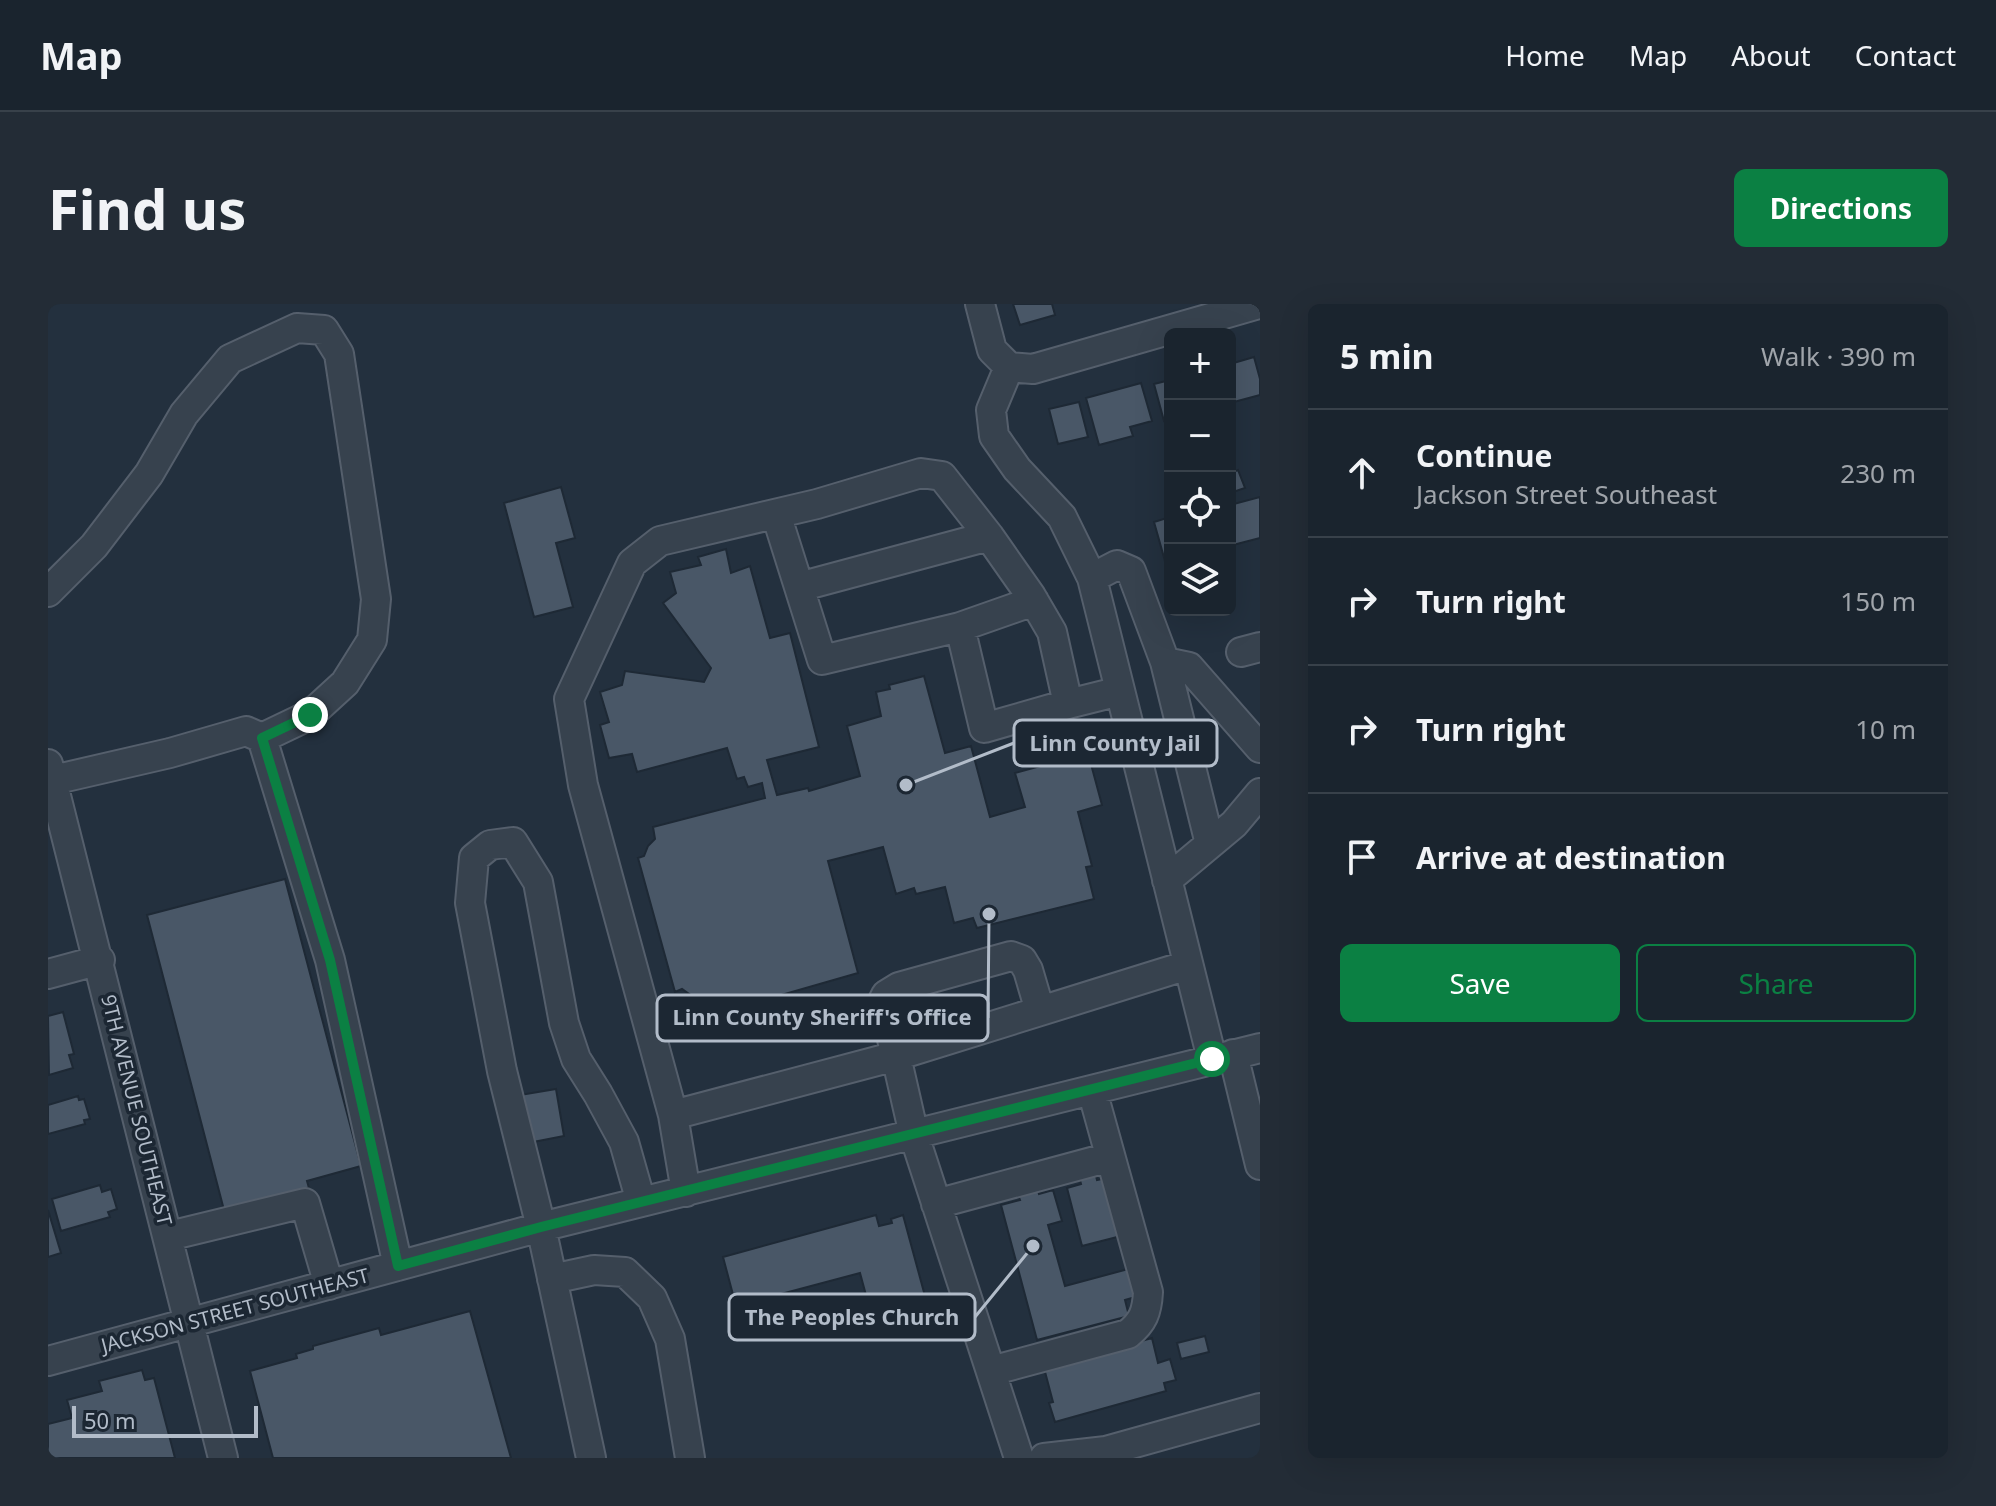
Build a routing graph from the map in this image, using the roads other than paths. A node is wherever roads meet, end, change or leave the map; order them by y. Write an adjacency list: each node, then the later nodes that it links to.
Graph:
1 (980, 304): 3 (street)
2 (1259, 304): 3 (street)
3 (1009, 367): 6 (street)
4 (776, 514): 5 (street); 7 (street); 28 (street)
5 (989, 536): 7 (street); 9 (street)
6 (1092, 578): 11 (street); 12 (street)
7 (799, 587): 10 (street)
8 (48, 592): 14 (street)
9 (1034, 601): 10 (street); 13 (street)
10 (960, 627): 13 (street)
11 (1165, 662): 15 (street); 19 (street)
12 (1120, 691): 13 (street); 20 (street)
13 (1068, 704)
14 (262, 738): 16 (street); 37 (street)
15 (1260, 748)
16 (50, 772): 18 (street, 9TH AVENUE SOUTHEAST)
17 (1260, 793): 19 (street)
18 (55, 821): 21 (street, 9TH AVENUE SOUTHEAST)
19 (1210, 844): 20 (street)
20 (1167, 880): 22 (street)
21 (100, 960): 23 (street); 36 (street, 9TH AVENUE SOUTHEAST)
22 (1188, 965): 24 (street); 25 (street)
23 (48, 974)
24 (1040, 1011): 26 (street); 26 (street)
25 (1235, 1054): 27 (street, JACKSON STREET SOUTHEAST); 31 (street)
26 (896, 1056): 28 (street); 29 (street)
27 (1092, 1090): 29 (street, JACKSON STREET SOUTHEAST); 30 (street)
28 (673, 1115): 32 (street)
29 (914, 1135): 32 (street, JACKSON STREET SOUTHEAST); 34 (street)
30 (1110, 1157): 34 (street); 42 (street)
31 (1260, 1165)
32 (686, 1192): 33 (street, JACKSON STREET SOUTHEAST)
33 (641, 1202): 35 (street, JACKSON STREET SOUTHEAST); 35 (street)
34 (936, 1204): 42 (street)
35 (541, 1227): 37 (street, JACKSON STREET SOUTHEAST); 38 (street)
36 (169, 1236): 39 (street); 40 (street, 9TH AVENUE SOUTHEAST)
37 (398, 1266): 39 (street, JACKSON STREET SOUTHEAST)
38 (552, 1279): 45 (street); 46 (street)
39 (329, 1285): 40 (street, JACKSON STREET SOUTHEAST)
40 (191, 1322): 41 (street, JACKSON STREET SOUTHEAST); 44 (street, 9TH AVENUE SOUTHEAST)
41 (48, 1361)
42 (991, 1371): 47 (street)
43 (1260, 1408): 48 (street)
44 (223, 1458)
45 (591, 1458)
46 (690, 1458)
47 (1019, 1458)
48 (1044, 1458)

